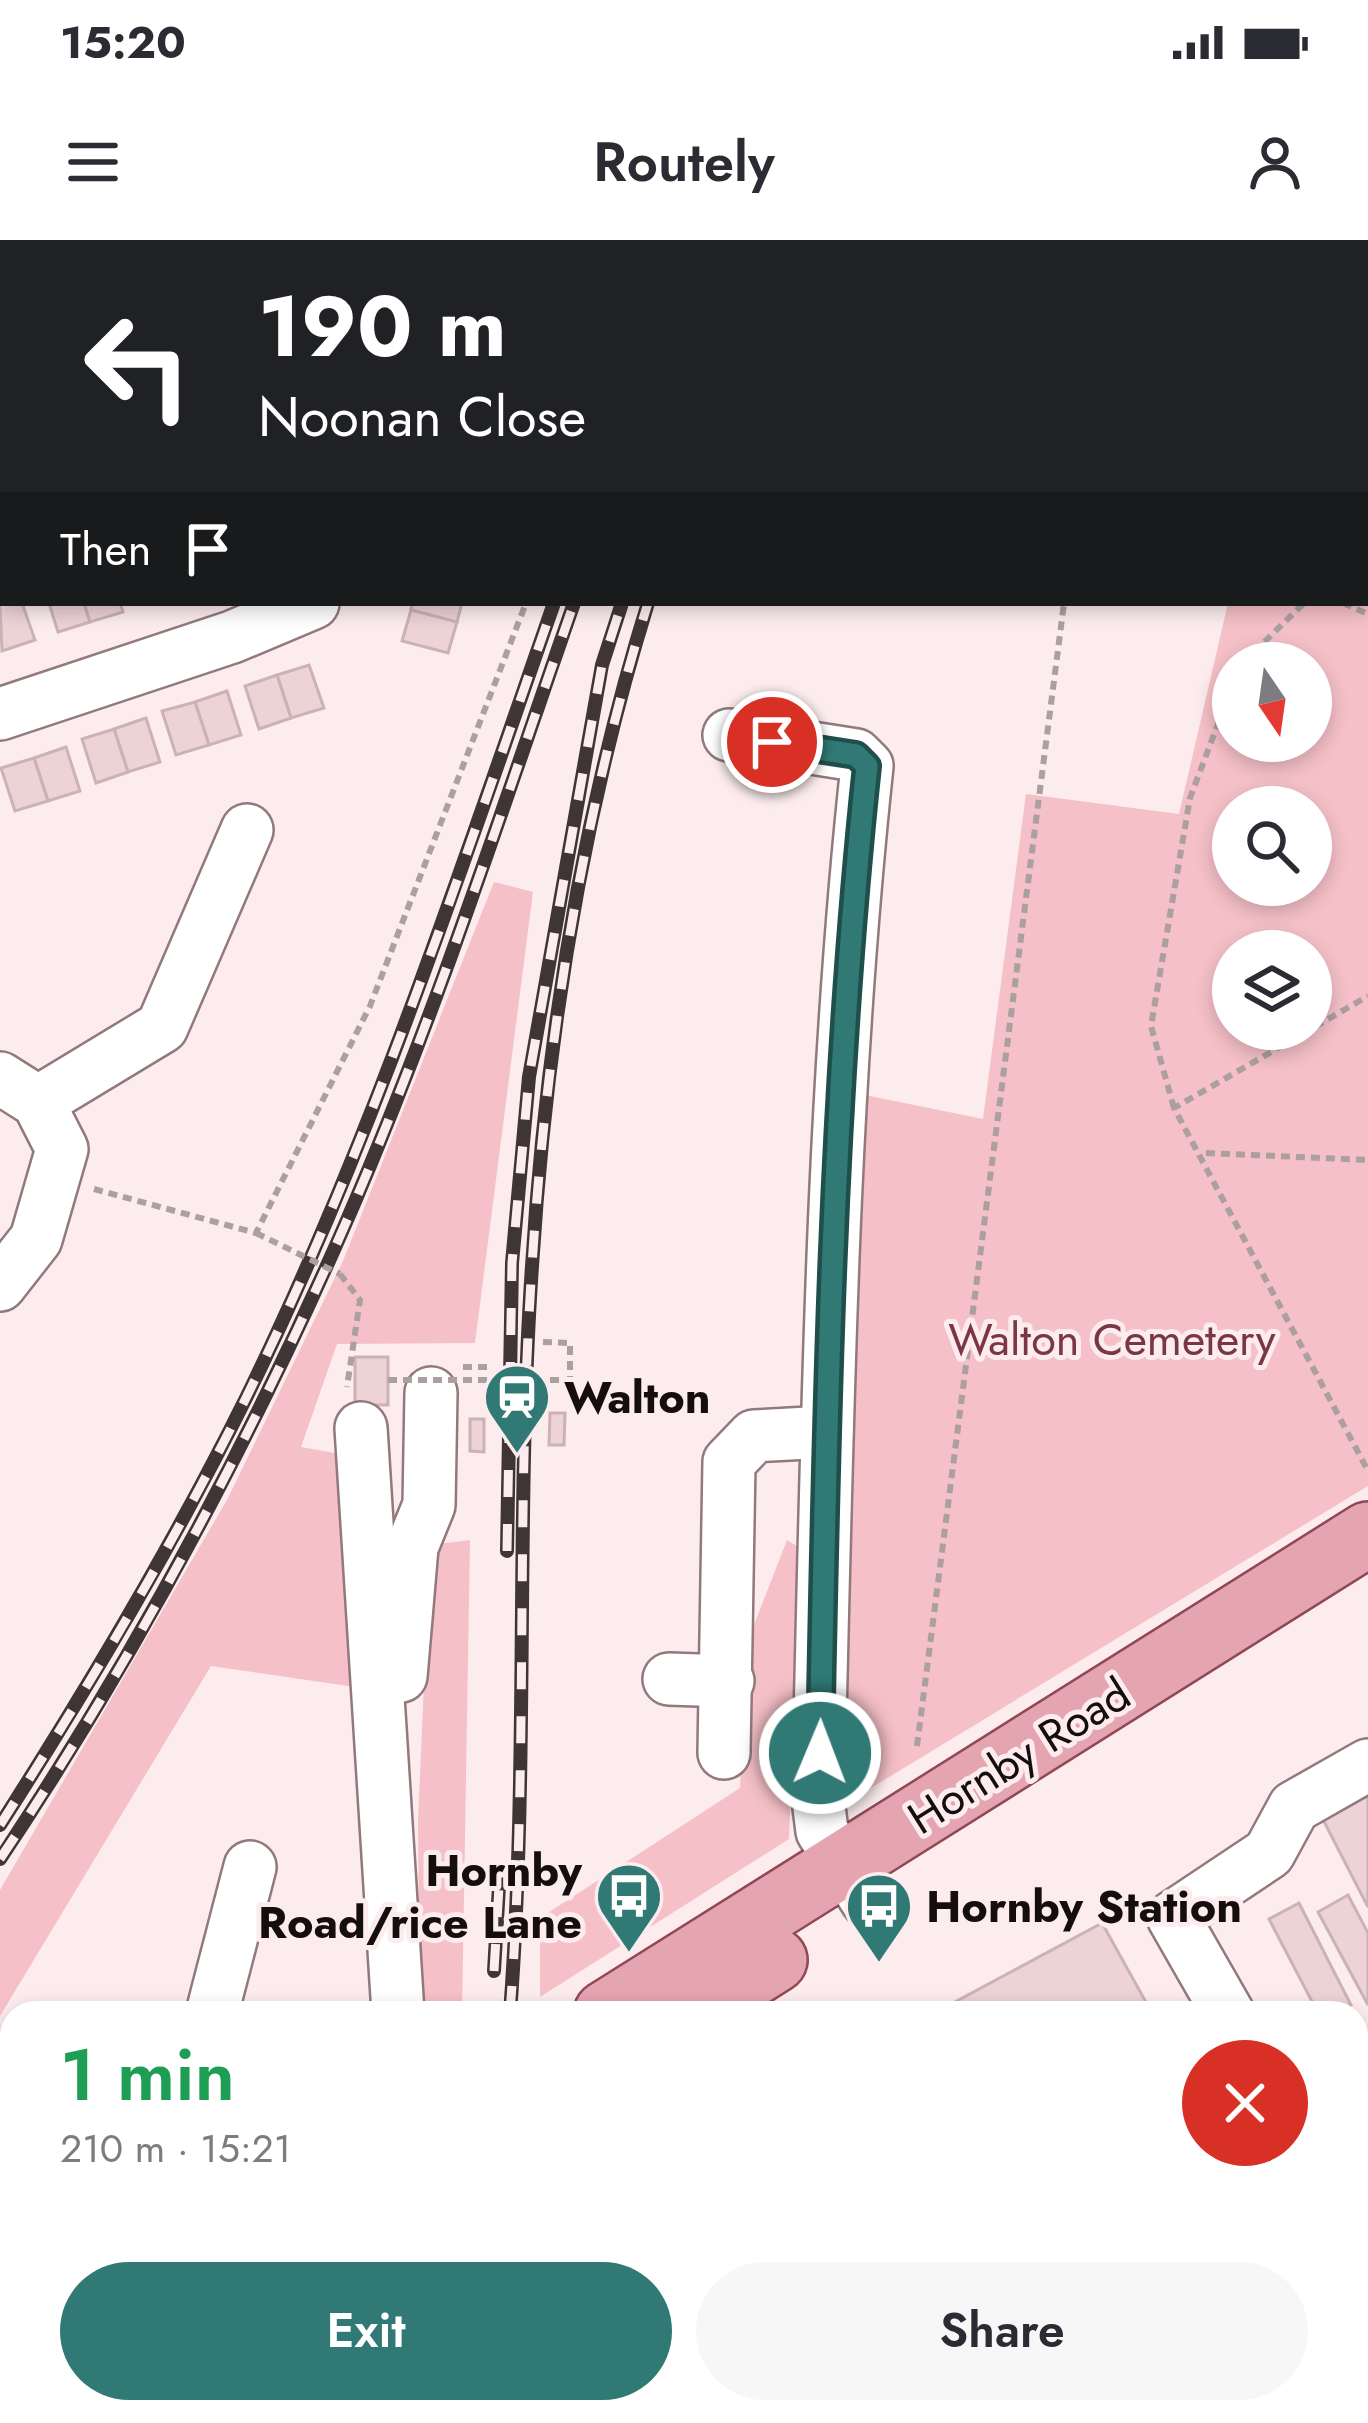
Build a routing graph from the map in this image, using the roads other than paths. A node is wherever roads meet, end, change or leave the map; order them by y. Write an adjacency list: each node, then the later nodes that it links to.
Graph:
1 (306, 606): 2 (street)
2 (0, 714)
3 (729, 736): 9 (street)
4 (247, 830): 5 (street)
5 (19, 1090): 6 (street)
6 (0, 1285)
7 (431, 1380): 16 (street)
8 (353, 1395): 16 (street)
9 (827, 1432): 13 (street); 18 (street)
10 (1368, 1534): 18 (main road, Hornby Road)
11 (1368, 1581): 18 (main road, Hornby Road)
12 (669, 1679): 13 (street)
13 (728, 1681): 14 (street)
14 (724, 1753)
15 (1368, 1766): 23 (street)
16 (386, 1844): 20 (street)
17 (250, 1867): 19 (street)
18 (855, 1884): 21 (main road, Hornby Road); 22 (main road, Hornby Road)
19 (215, 2001)
20 (397, 2001)
21 (629, 2001)
22 (706, 2001)
23 (1221, 2001)

